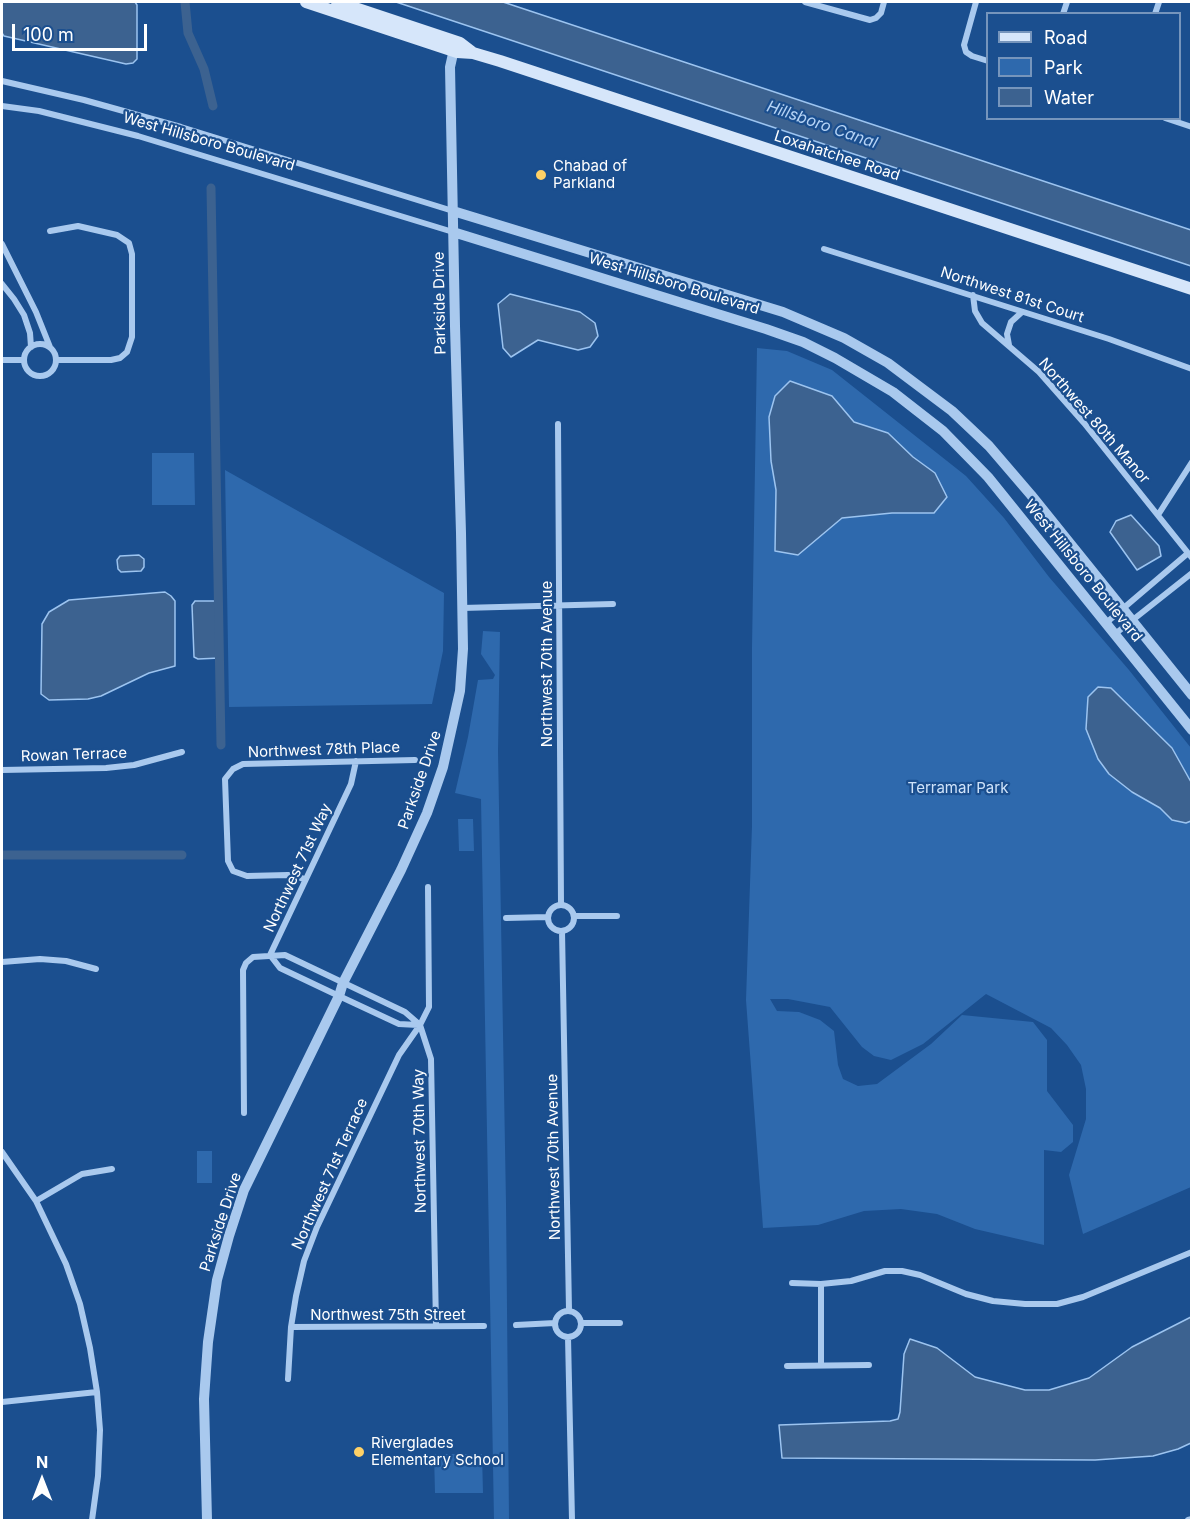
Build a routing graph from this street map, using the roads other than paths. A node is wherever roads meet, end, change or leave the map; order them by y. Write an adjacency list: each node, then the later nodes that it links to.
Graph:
1 (306, 2): 6 (main road, Loxahatchee Road)
2 (337, 2): 6 (main road, Loxahatchee Road)
3 (806, 2): 4 (street)
4 (884, 2)
5 (976, 2): 7 (street)
6 (455, 46): 12 (street, Parkside Drive); 18 (main road, Loxahatchee Road)
7 (986, 61)
8 (2, 81): 12 (street, West Hillsboro Boulevard)
9 (2, 106): 14 (street, West Hillsboro Boulevard)
10 (1171, 120): 11 (street)
11 (1191, 127)
12 (453, 211): 14 (street, Parkside Drive); 36 (street, West Hillsboro Boulevard)
13 (50, 231): 26 (street)
14 (453, 232): 35 (street, Parkside Drive); 38 (street, West Hillsboro Boulevard)
15 (2, 244): 23 (street)
16 (824, 249): 19 (street, Northwest 81st Court)
17 (2, 284): 22 (street)
18 (1191, 289)
19 (973, 295): 20 (street, Northwest 81st Court); 21 (street, Northwest 80th Manor)
20 (1022, 312): 21 (street); 27 (street, Northwest 81st Court)
21 (1009, 346): 30 (street, Northwest 80th Manor)
22 (31, 347): 23 (street); 25 (street)
23 (50, 347): 26 (street)
24 (2, 360): 25 (street)
25 (24, 360): 26 (street)
26 (57, 360)
27 (1191, 369)
28 (558, 424): 33 (street, Northwest 70th Avenue)
29 (1191, 462): 30 (street)
30 (1158, 514): 31 (street, Northwest 80th Manor)
31 (1189, 556): 36 (street)
32 (1191, 573): 37 (street)
33 (560, 604): 34 (street); 35 (street); 48 (street, Northwest 70th Avenue)
34 (613, 604)
35 (462, 608): 59 (street, Parkside Drive)
36 (1122, 609): 37 (street, West Hillsboro Boulevard); 38 (street)
37 (1131, 621): 39 (street); 40 (street, West Hillsboro Boulevard)
38 (1106, 623): 39 (street, West Hillsboro Boulevard)
39 (1115, 634): 41 (street, West Hillsboro Boulevard)
40 (1191, 695)
41 (1191, 730)
42 (182, 752): 45 (street, Rowan Terrace)
43 (415, 760): 44 (street, Northwest 78th Place)
44 (356, 761): 46 (street, Northwest 71st Way); 46 (street, Northwest 78th Place)
45 (2, 770)
46 (305, 879): 54 (street, Northwest 71st Way)
47 (428, 887): 63 (street)
48 (561, 904): 49 (street); 51 (street)
49 (574, 916): 50 (street); 53 (street)
50 (617, 916)
51 (548, 917): 52 (street); 53 (street)
52 (506, 918)
53 (562, 931): 71 (street, Northwest 70th Avenue)
54 (270, 955): 55 (street); 58 (street); 64 (street, Northwest 71st Way)
55 (294, 959): 58 (street); 59 (street)
56 (2, 962): 57 (street)
57 (96, 969)
58 (288, 971): 60 (street)
59 (343, 983): 60 (street, Parkside Drive); 61 (street)
60 (339, 996): 62 (street); 87 (street, Parkside Drive)
61 (393, 1006): 62 (street); 63 (street)
62 (387, 1018): 63 (street)
63 (420, 1025): 76 (street, Northwest 70th Way); 78 (street, Northwest 71st Terrace)
64 (244, 1113)
65 (2, 1152): 67 (street)
66 (112, 1169): 67 (street)
67 (36, 1201): 84 (street)
68 (1191, 1252): 70 (street)
69 (792, 1283): 70 (street)
70 (821, 1284): 80 (street)
71 (568, 1310): 72 (street); 73 (street)
72 (555, 1323): 75 (street); 79 (street)
73 (582, 1323): 74 (street); 79 (street)
74 (621, 1323)
75 (516, 1324)
76 (436, 1326): 77 (street, Northwest 75th Street); 78 (street, Northwest 75th Street)
77 (484, 1326)
78 (291, 1328): 83 (street, Northwest 71st Terrace)
79 (568, 1337): 88 (street)
80 (821, 1365): 81 (street); 82 (street)
81 (869, 1365)
82 (787, 1366)
83 (288, 1379)
84 (97, 1392): 85 (street); 86 (street)
85 (2, 1402)
86 (92, 1521)
87 (207, 1521)
88 (572, 1521)

